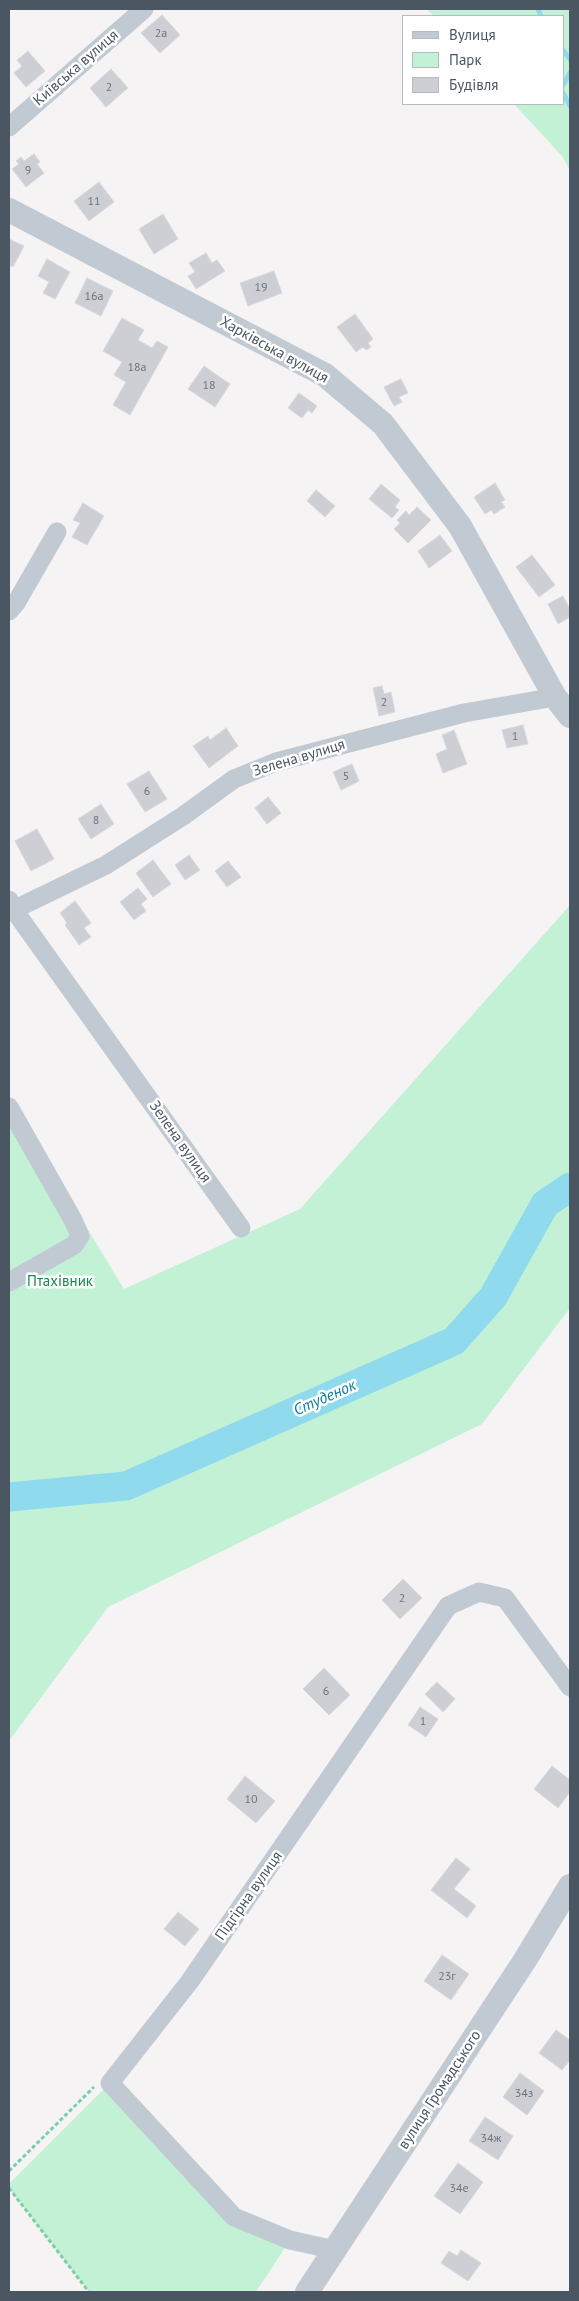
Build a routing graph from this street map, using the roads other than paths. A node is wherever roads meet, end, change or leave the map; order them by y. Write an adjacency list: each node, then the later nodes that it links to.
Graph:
1 (144, 9): 2 (street, Київська вулиця)
2 (9, 127)
3 (9, 210): 6 (street, Харківська вулиця)
4 (57, 532): 5 (street)
5 (9, 611)
6 (555, 697): 7 (street, Харківська вулиця); 8 (street, Зелена вулиця)
7 (570, 716)
8 (11, 907): 10 (street, Зелена вулиця)
9 (9, 1107): 11 (street)
10 (241, 1228)
11 (9, 1282)
12 (570, 1687): 14 (street, Підгірна вулиця)
13 (570, 1886): 14 (street, вулиця Громадського)
14 (335, 2250): 15 (street, вулиця Громадського)
15 (307, 2292)

